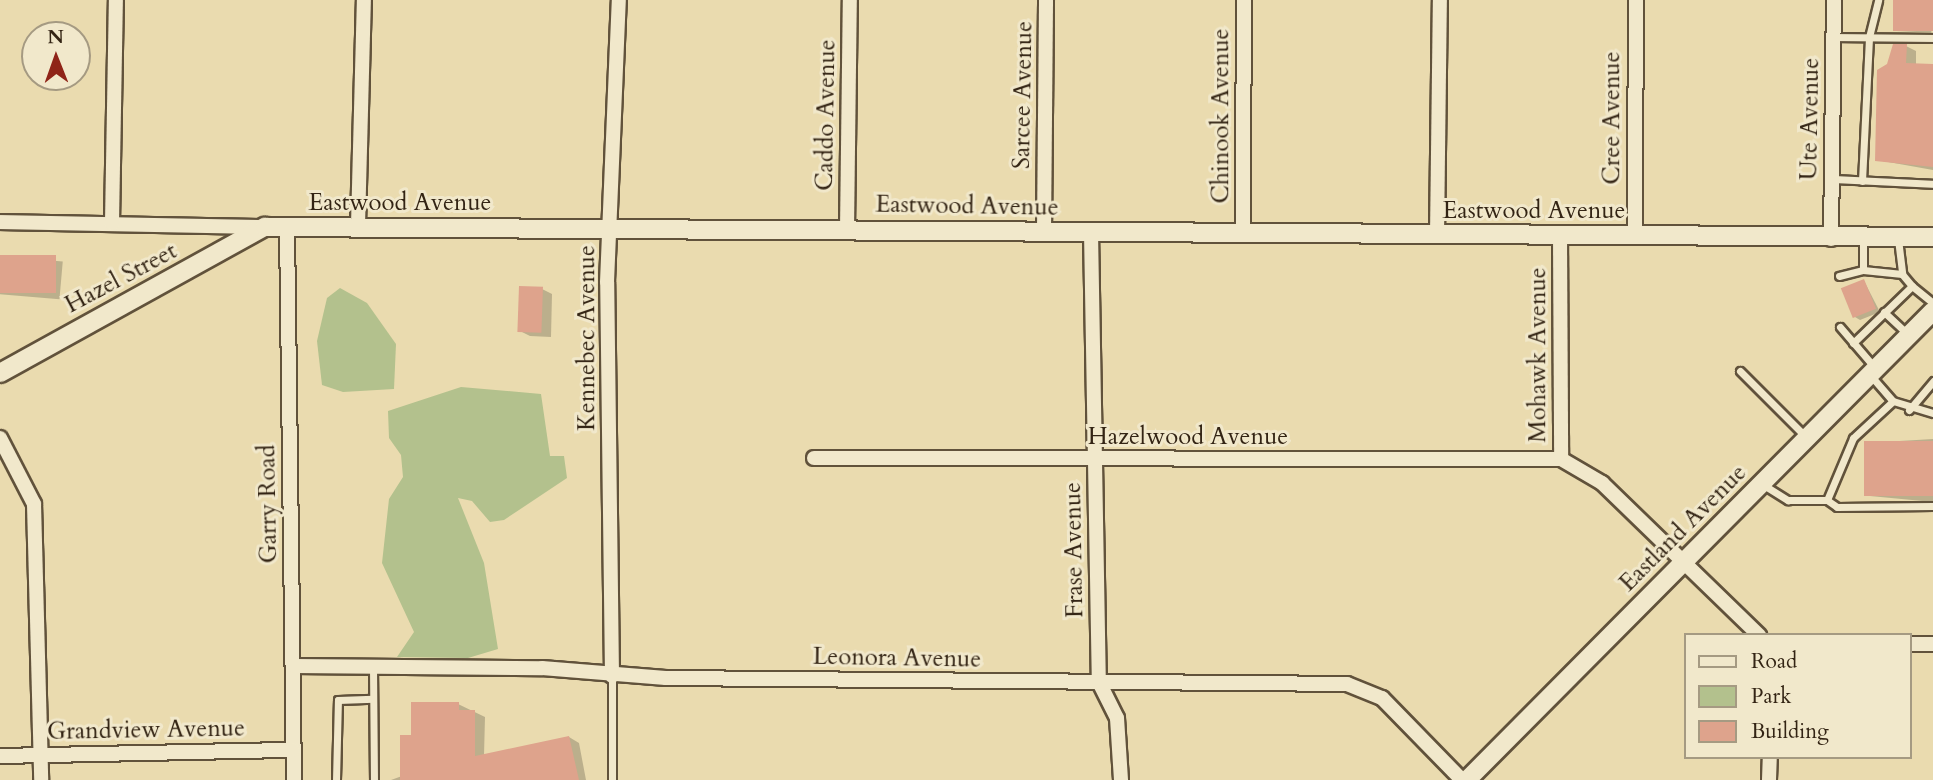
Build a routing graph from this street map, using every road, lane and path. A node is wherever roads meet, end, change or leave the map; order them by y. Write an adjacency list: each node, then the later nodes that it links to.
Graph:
1 (116, 0): 18 (street)
2 (364, 0): 20 (street)
3 (619, 0): 22 (street, Kennebec Avenue)
4 (850, 0): 23 (street, Caddo Avenue)
5 (1046, 0): 24 (street, Sarcee Avenue)
6 (1244, 0): 26 (street, Chinook Avenue)
7 (1440, 0): 27 (street)
8 (1636, 0): 28 (street, Cree Avenue)
9 (1834, 0): 11 (street, Ute Avenue)
10 (1878, 0): 12 (lane)
11 (1834, 37): 12 (lane); 14 (street, Ute Avenue)
12 (1869, 37): 13 (lane); 15 (lane)
13 (1933, 38)
14 (1832, 178): 15 (lane); 32 (street, Ute Avenue)
15 (1862, 181): 16 (lane)
16 (1933, 184)
17 (0, 222): 18 (street, Eastwood Avenue)
18 (112, 223): 21 (street, Eastwood Avenue)
19 (287, 226): 20 (street, Eastwood Avenue); 21 (street, Eastwood Avenue); 63 (street, Garry Road)
20 (358, 226): 22 (street, Eastwood Avenue)
21 (265, 227): 46 (street, Hazel Street)
22 (611, 228): 23 (street, Eastwood Avenue); 65 (street, Kennebec Avenue)
23 (847, 230): 24 (street, Eastwood Avenue)
24 (1044, 232): 25 (street, Eastwood Avenue)
25 (1091, 232): 26 (street, Eastwood Avenue); 55 (street, Frase Avenue)
26 (1243, 233): 27 (street, Eastwood Avenue)
27 (1437, 235): 29 (street, Eastwood Avenue)
28 (1635, 236): 29 (street, Eastwood Avenue); 32 (street, Eastwood Avenue)
29 (1560, 237): 54 (street, Mohawk Avenue)
30 (1933, 237): 31 (street, Eastwood Avenue)
31 (1898, 238): 33 (street, Eastwood Avenue); 35 (lane)
32 (1831, 239): 33 (street, Eastwood Avenue)
33 (1863, 239): 34 (lane)
34 (1863, 270): 35 (lane); 36 (lane)
35 (1902, 274): 37 (lane)
36 (1839, 276)
37 (1912, 286): 38 (lane); 40 (lane)
38 (1933, 303)
39 (1933, 311): 42 (street, Eastland Avenue)
40 (1884, 312): 42 (lane); 43 (lane)
41 (1840, 327): 43 (lane)
42 (1909, 335): 45 (street, Eastland Avenue)
43 (1853, 343): 45 (lane)
44 (1740, 371): 52 (lane)
45 (1873, 371): 48 (lane); 52 (street, Eastland Avenue)
46 (0, 373)
47 (1933, 381): 49 (lane)
48 (1893, 401): 49 (lane); 57 (lane)
49 (1909, 410): 50 (lane)
50 (1933, 413)
51 (0, 438): 69 (street)
52 (1807, 438): 56 (street, Eastland Avenue)
53 (814, 458): 55 (street, Hazelwood Avenue)
54 (1561, 459): 55 (street, Hazelwood Avenue); 59 (street, Mohawk Avenue)
55 (1095, 460): 66 (street, Frase Avenue)
56 (1762, 484): 57 (lane); 59 (street, Eastland Avenue)
57 (1827, 500): 58 (lane)
58 (1933, 506)
59 (1686, 562): 60 (street, Mohawk Avenue); 78 (street, Eastland Avenue)
60 (1757, 633)
61 (1912, 644): 62 (street)
62 (1933, 645)
63 (294, 666): 64 (street, Leonora Avenue); 68 (street, Garry Road)
64 (373, 667): 65 (street, Leonora Avenue); 67 (lane)
65 (612, 676): 66 (street, Leonora Avenue); 76 (lane)
66 (1099, 682): 77 (street, Frase Avenue); 78 (street, Leonora Avenue)
67 (373, 699): 74 (lane); 75 (lane)
68 (293, 750): 69 (street, Grandview Avenue); 73 (street, Garry Road)
69 (41, 755): 70 (street, Grandview Avenue); 72 (street)
70 (0, 756)
71 (1770, 759): 79 (street)
72 (41, 780)
73 (294, 780)
74 (336, 780)
75 (374, 780)
76 (612, 780)
77 (1121, 780)
78 (1464, 780)
79 (1769, 780)

